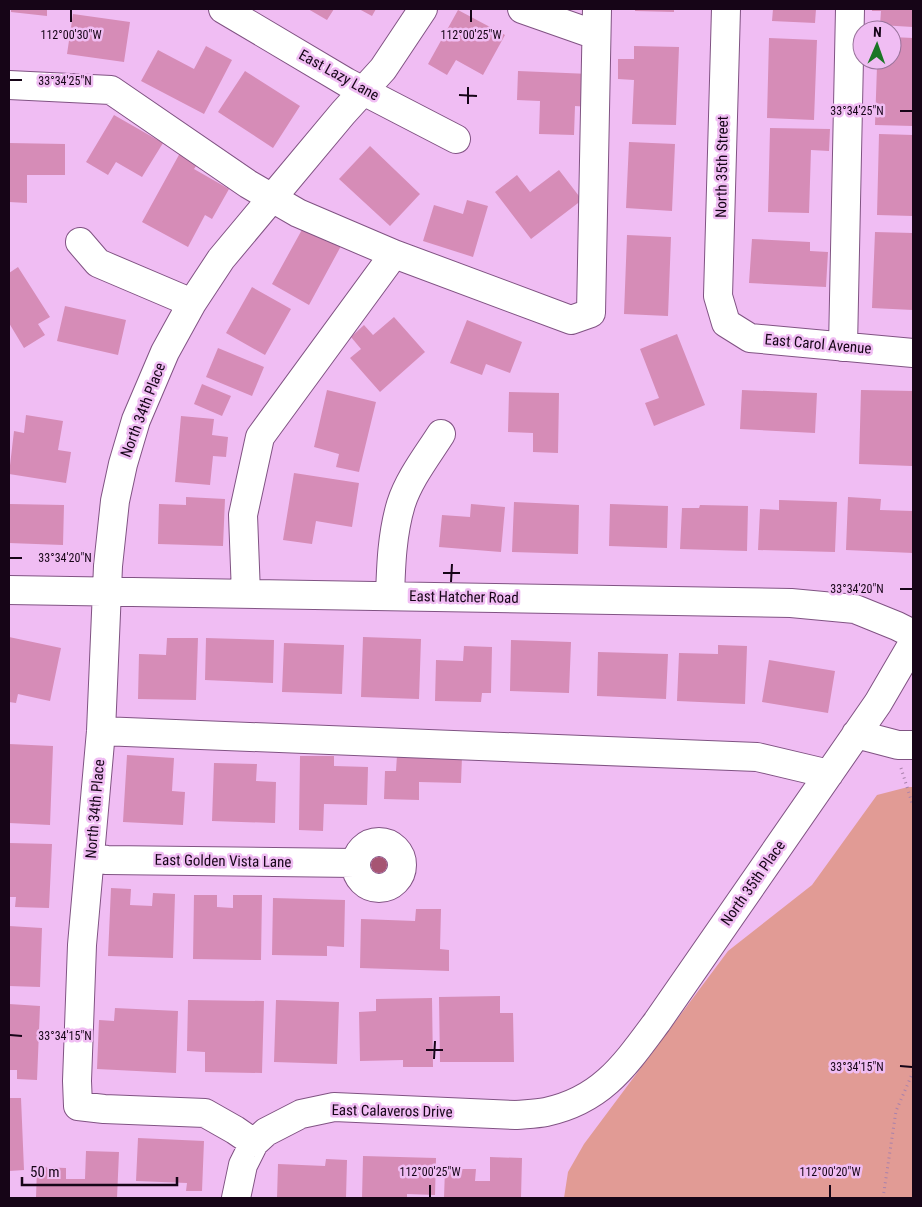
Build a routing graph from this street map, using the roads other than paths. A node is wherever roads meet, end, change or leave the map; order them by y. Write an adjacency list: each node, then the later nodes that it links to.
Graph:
1 (223, 9): 8 (street, East Lazy Lane)
2 (423, 9): 8 (street, North 34th Place)
3 (522, 9): 6 (street)
4 (726, 9): 14 (street, North 35th Street)
5 (850, 9): 15 (street)
6 (597, 22): 12 (street)
7 (9, 85): 10 (street)
8 (363, 90): 9 (street, East Lazy Lane); 10 (street, North 34th Place)
9 (456, 139)
10 (273, 199): 12 (street); 13 (street, North 34th Place)
11 (80, 242): 13 (street)
12 (394, 254): 20 (street)
13 (192, 303): 19 (street, North 34th Place)
14 (726, 323): 15 (street, East Carol Avenue)
15 (843, 347): 16 (street, East Carol Avenue)
16 (913, 353)
17 (441, 434): 21 (street)
18 (9, 590): 19 (street, East Hatcher Road)
19 (107, 592): 20 (street, East Hatcher Road); 24 (street, North 34th Place)
20 (246, 594): 21 (street, East Hatcher Road)
21 (390, 596): 22 (street, East Hatcher Road)
22 (913, 634)
23 (913, 643): 25 (street, North 35th Place)
24 (101, 731): 27 (street); 28 (street, North 34th Place)
25 (856, 734): 26 (street); 27 (street, North 35th Place)
26 (906, 745)
27 (829, 774): 30 (street, North 35th Place)
28 (90, 858): 29 (street, East Golden Vista Lane); 31 (street, North 34th Place)
29 (355, 864)
30 (573, 1104): 31 (street, East Calaveros Drive)
31 (254, 1143): 32 (street)
32 (236, 1198)

